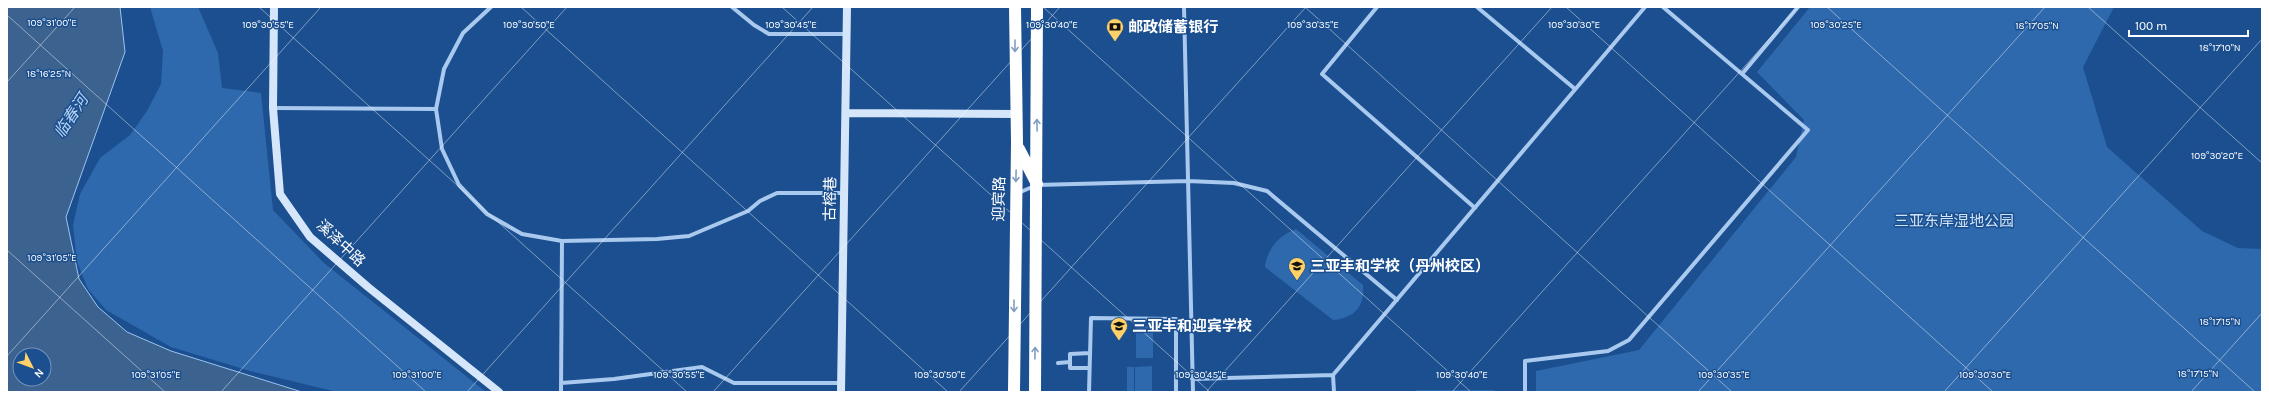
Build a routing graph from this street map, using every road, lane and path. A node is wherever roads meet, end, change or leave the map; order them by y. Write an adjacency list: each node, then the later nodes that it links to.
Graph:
1 (274, 7): 16 (street, 溪泽中路)
2 (491, 7): 17 (street)
3 (732, 7): 13 (street)
4 (847, 7): 13 (street, 古榕巷)
5 (1015, 7): 19 (highway, 迎宾路, one-way to 19)
6 (1037, 7): 21 (highway, one-way to 6)
7 (1184, 7): 22 (street)
8 (1377, 7): 26 (street)
9 (1477, 7): 15 (street)
10 (1645, 7): 15 (street)
11 (1663, 7): 14 (street)
12 (1798, 7): 14 (street)
13 (847, 34): 18 (street, 古榕巷)
14 (1742, 74): 48 (street)
15 (1575, 89): 26 (street)
16 (273, 108): 17 (street); 39 (street, 溪泽中路)
17 (436, 109): 29 (street)
18 (846, 113): 19 (street); 24 (street, 古榕巷)
19 (1016, 114): 20 (highway, 迎宾路)
20 (1017, 142): 21 (highway); 23 (highway); 25 (highway, 迎宾路, one-way to 25)
21 (1037, 145): 23 (highway)
22 (1188, 181): 23 (street); 30 (street); 36 (street)
23 (1037, 185): 25 (street); 28 (highway)
24 (844, 193): 29 (street); 38 (street, 古榕巷)
25 (1016, 194): 27 (highway, 迎宾路)
26 (1475, 208): 30 (street)
27 (1015, 214): 28 (highway); 42 (highway, 迎宾路, one-way to 42)
28 (1037, 214): 43 (highway, one-way to 28)
29 (562, 241): 37 (street)
30 (1397, 300): 35 (street)
31 (1090, 353): 32 (street); 34 (street); 45 (street)
32 (1070, 362): 33 (street); 34 (street)
33 (1058, 363)
34 (1089, 368): 44 (street)
35 (1333, 375): 36 (street); 47 (street)
36 (1192, 379): 46 (street)
37 (561, 383): 38 (street); 40 (street)
38 (842, 383): 41 (street, 古榕巷)
39 (499, 392)
40 (561, 392)
41 (841, 392)
42 (1014, 392)
43 (1035, 392)
44 (1089, 392)
45 (1176, 392)
46 (1193, 392)
47 (1334, 392)
48 (1525, 392)

